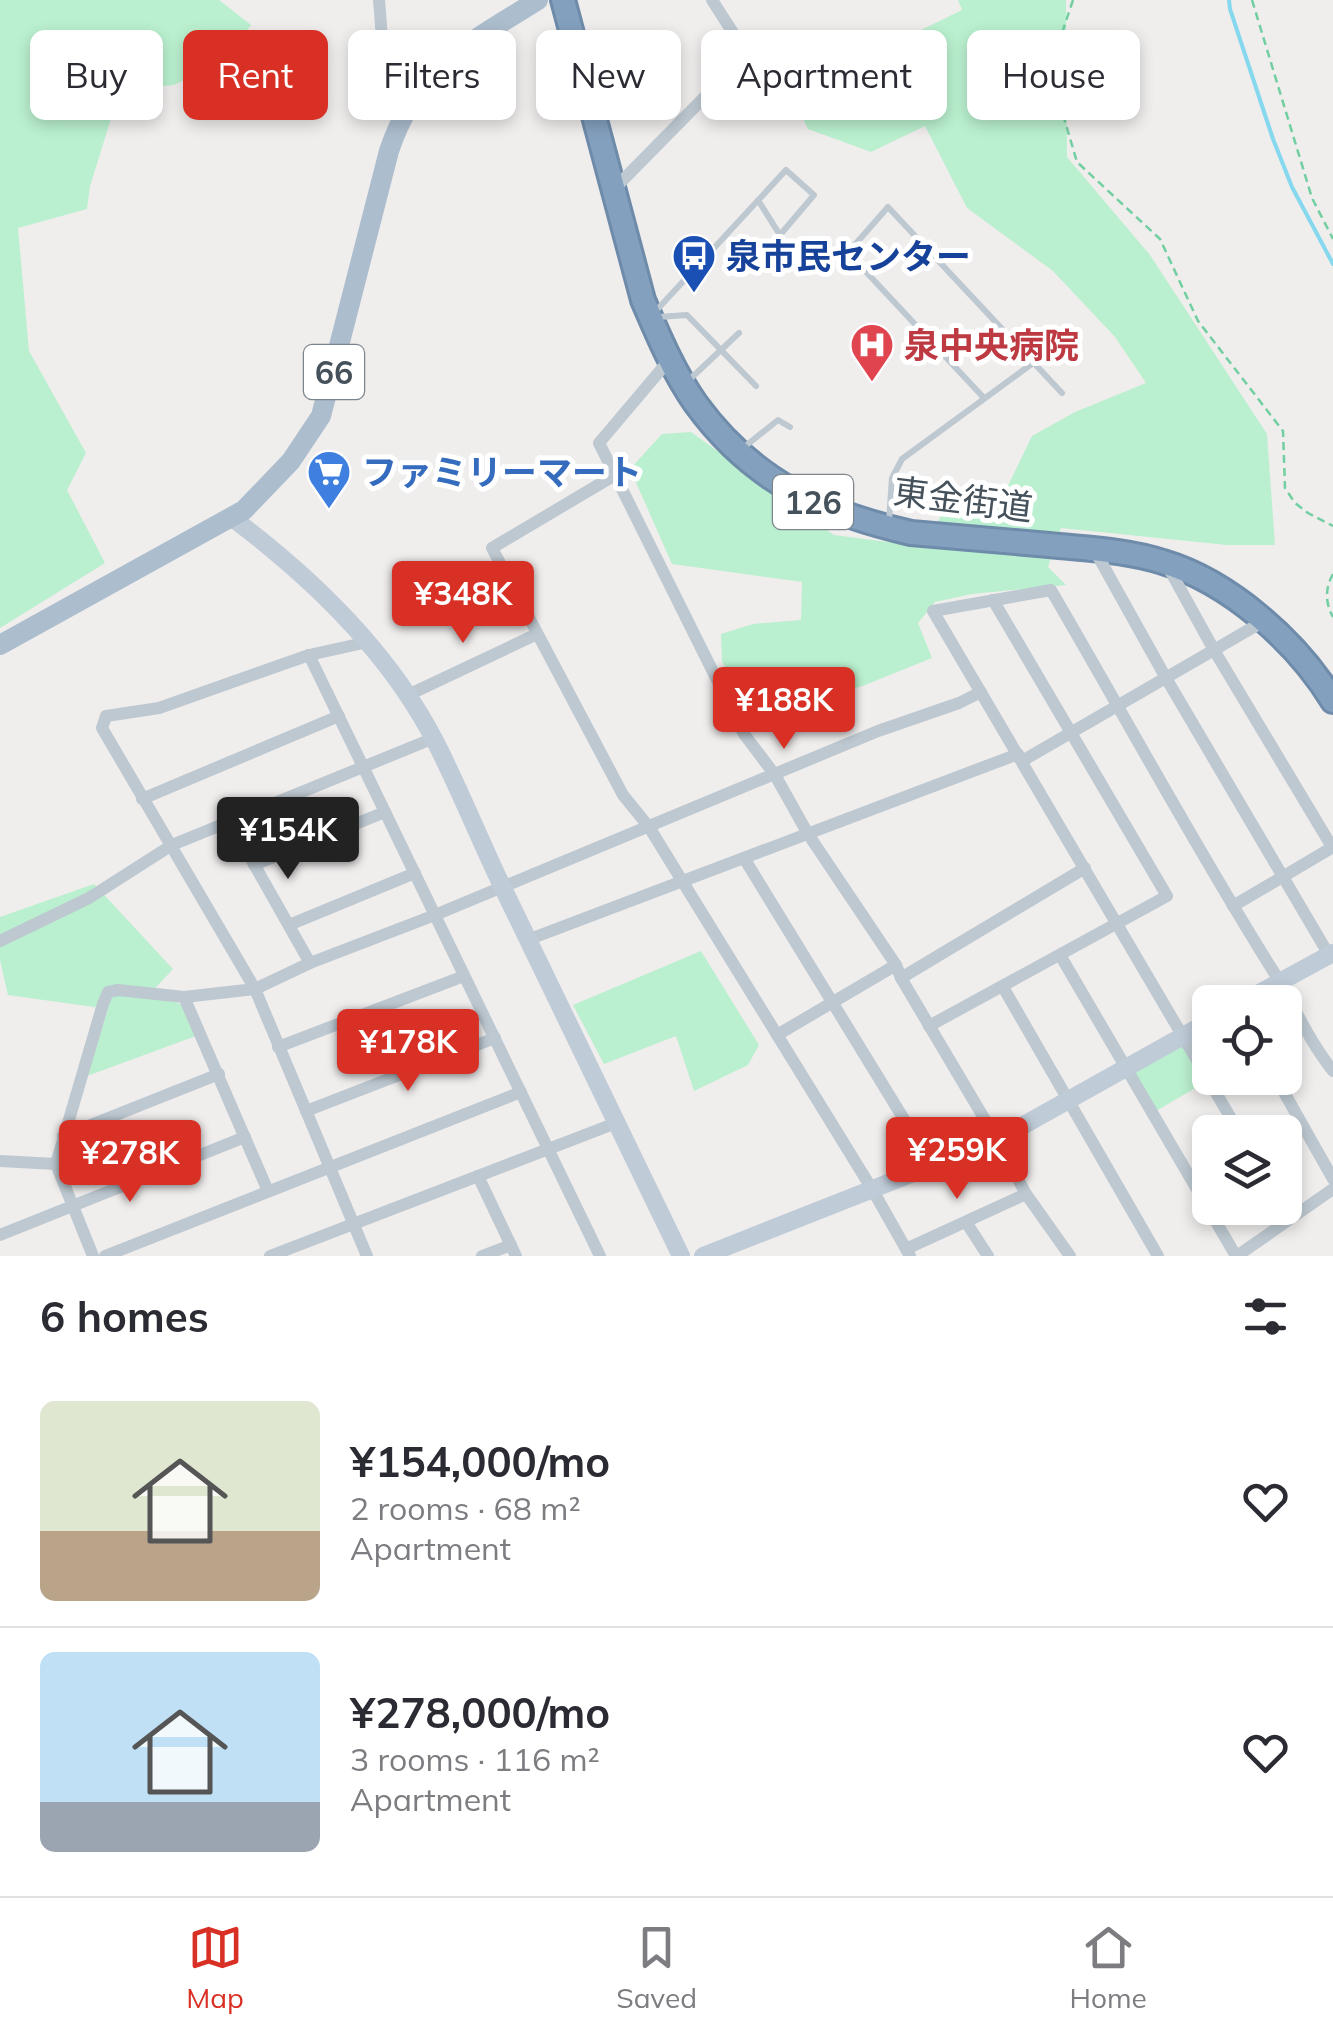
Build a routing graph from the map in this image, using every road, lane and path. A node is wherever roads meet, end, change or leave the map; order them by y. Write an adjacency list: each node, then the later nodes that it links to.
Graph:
1 (379, 0): 7 (street)
2 (538, 0): 8 (main road, 66)
3 (564, 0): 10 (highway, 東金街道 / 126)
4 (712, 0): 10 (street)
5 (1073, 0): 26 (path)
6 (1252, 0): 12 (path)
7 (381, 30)
8 (490, 30)
9 (400, 120): 25 (main road, 66)
10 (614, 189): 13 (highway, 東金街道 / 126)
11 (758, 200): 11 (lane); 13 (lane)
12 (1333, 239)
13 (650, 317): 15 (lane); 16 (highway, 東金街道 / 126)
14 (739, 333): 15 (lane)
15 (721, 350): 18 (lane); 19 (lane)
16 (670, 359): 18 (highway, 東金街道 / 126); 24 (street)
17 (1034, 362): 20 (lane); 21 (lane); 21 (lane)
18 (684, 385): 23 (highway, 東金街道 / 126)
19 (756, 386)
20 (1062, 393)
21 (984, 398): 27 (lane)
22 (790, 428): 23 (lane)
23 (738, 452): 27 (highway, 東金街道 / 126)
24 (615, 475): 34 (street); 49 (street)
25 (231, 517): 35 (street); 36 (main road, 66)
26 (1333, 526)
27 (888, 528): 28 (highway, 東金街道 / 126)
28 (1094, 549): 29 (highway, 東金街道 / 126); 39 (street)
29 (1166, 562): 33 (highway, 東金街道 / 126); 37 (street)
30 (1333, 574): 32 (path)
31 (993, 600): 40 (street); 43 (street); 45 (street)
32 (1333, 617)
33 (1264, 621): 37 (street); 42 (highway, 東金街道 / 126)
34 (538, 634): 41 (street); 53 (street)
35 (368, 642): 38 (street); 41 (street)
36 (0, 644)
37 (1214, 650): 39 (street); 56 (street)
38 (309, 655): 44 (street); 50 (street)
39 (1166, 678): 43 (street); 61 (street)
40 (981, 692): 47 (street); 49 (street)
41 (406, 696): 46 (street)
42 (1333, 701)
43 (1119, 705): 45 (street); 64 (street)
44 (338, 716): 48 (street); 50 (street)
45 (1070, 733): 47 (street); 66 (street)
46 (434, 738): 48 (street); 63 (street)
47 (1020, 758): 54 (street); 59 (street)
48 (364, 768): 51 (street); 52 (street)
49 (775, 776): 53 (street); 54 (street)
50 (142, 799): 55 (street)
51 (385, 812): 58 (street); 60 (street)
52 (230, 820): 55 (street); 58 (street)
53 (649, 827): 62 (street); 63 (street)
54 (808, 834): 57 (street); 73 (street)
55 (172, 845): 69 (street); 78 (street)
56 (1332, 847): 61 (street)
57 (744, 858): 62 (street); 80 (street)
58 (254, 865): 67 (street)
59 (1086, 868): 66 (street); 73 (street)
60 (415, 873): 65 (street); 67 (street)
61 (1283, 876): 64 (street); 70 (street)
62 (681, 882): 68 (street); 83 (street)
63 (503, 887): 65 (street); 68 (street)
64 (1232, 906): 75 (street)
65 (435, 916): 72 (street); 74 (street)
66 (1117, 922): 71 (street); 84 (street)
67 (289, 925): 72 (street)
68 (530, 939): 95 (street)
69 (0, 941)
70 (1331, 954): 75 (street)
71 (1060, 955): 77 (street); 87 (street)
72 (310, 963): 78 (street)
73 (898, 972): 80 (street); 81 (street)
74 (464, 976): 85 (street); 86 (street)
75 (1280, 982): 76 (street); 88 (street)
76 (1274, 985)
77 (1003, 987): 81 (street); 92 (street)
78 (255, 989): 79 (street); 86 (street)
79 (184, 996): 89 (street); 96 (street)
80 (834, 1002): 83 (street); 102 (street)
81 (930, 1026): 98 (street)
82 (1192, 1031): 84 (street)
83 (776, 1035): 107 (street)
84 (1184, 1035): 87 (street); 94 (street)
85 (495, 1038): 90 (street); 93 (street)
86 (278, 1047): 93 (street)
87 (1125, 1067): 92 (street); 129 (street)
88 (1333, 1070)
89 (219, 1074): 96 (street); 97 (street)
90 (521, 1092): 99 (street); 103 (street)
91 (1286, 1095): 105 (street)
92 (1067, 1099): 98 (street); 128 (street)
93 (306, 1110): 103 (street)
94 (1229, 1115)
95 (616, 1123): 99 (street); 124 (street)
96 (62, 1136): 101 (street)
97 (245, 1137): 108 (street); 111 (street)
98 (997, 1140): 102 (street); 109 (street)
99 (548, 1150): 104 (street); 123 (street)
100 (0, 1161): 101 (street)
101 (56, 1164): 111 (street)
102 (932, 1164): 107 (street)
103 (328, 1168): 108 (street); 113 (street)
104 (478, 1176): 113 (street); 116 (street)
105 (1333, 1179)
106 (1333, 1188): 110 (street)
107 (872, 1190): 117 (street); 125 (street)
108 (268, 1192): 119 (street)
109 (1026, 1194): 112 (street); 127 (street)
110 (1302, 1204)
111 (72, 1206): 115 (street); 118 (street)
112 (966, 1222): 117 (street); 126 (street)
113 (354, 1224): 120 (street); 121 (street)
114 (1272, 1225): 129 (street)
115 (0, 1234)
116 (513, 1250): 122 (street)
117 (908, 1253)
118 (92, 1256)
119 (104, 1256)
120 (270, 1256)
121 (367, 1256)
122 (482, 1256)
123 (600, 1256)
124 (682, 1256)
125 (703, 1256)
126 (988, 1256)
127 (1070, 1256)
128 (1158, 1256)
129 (1236, 1256)

